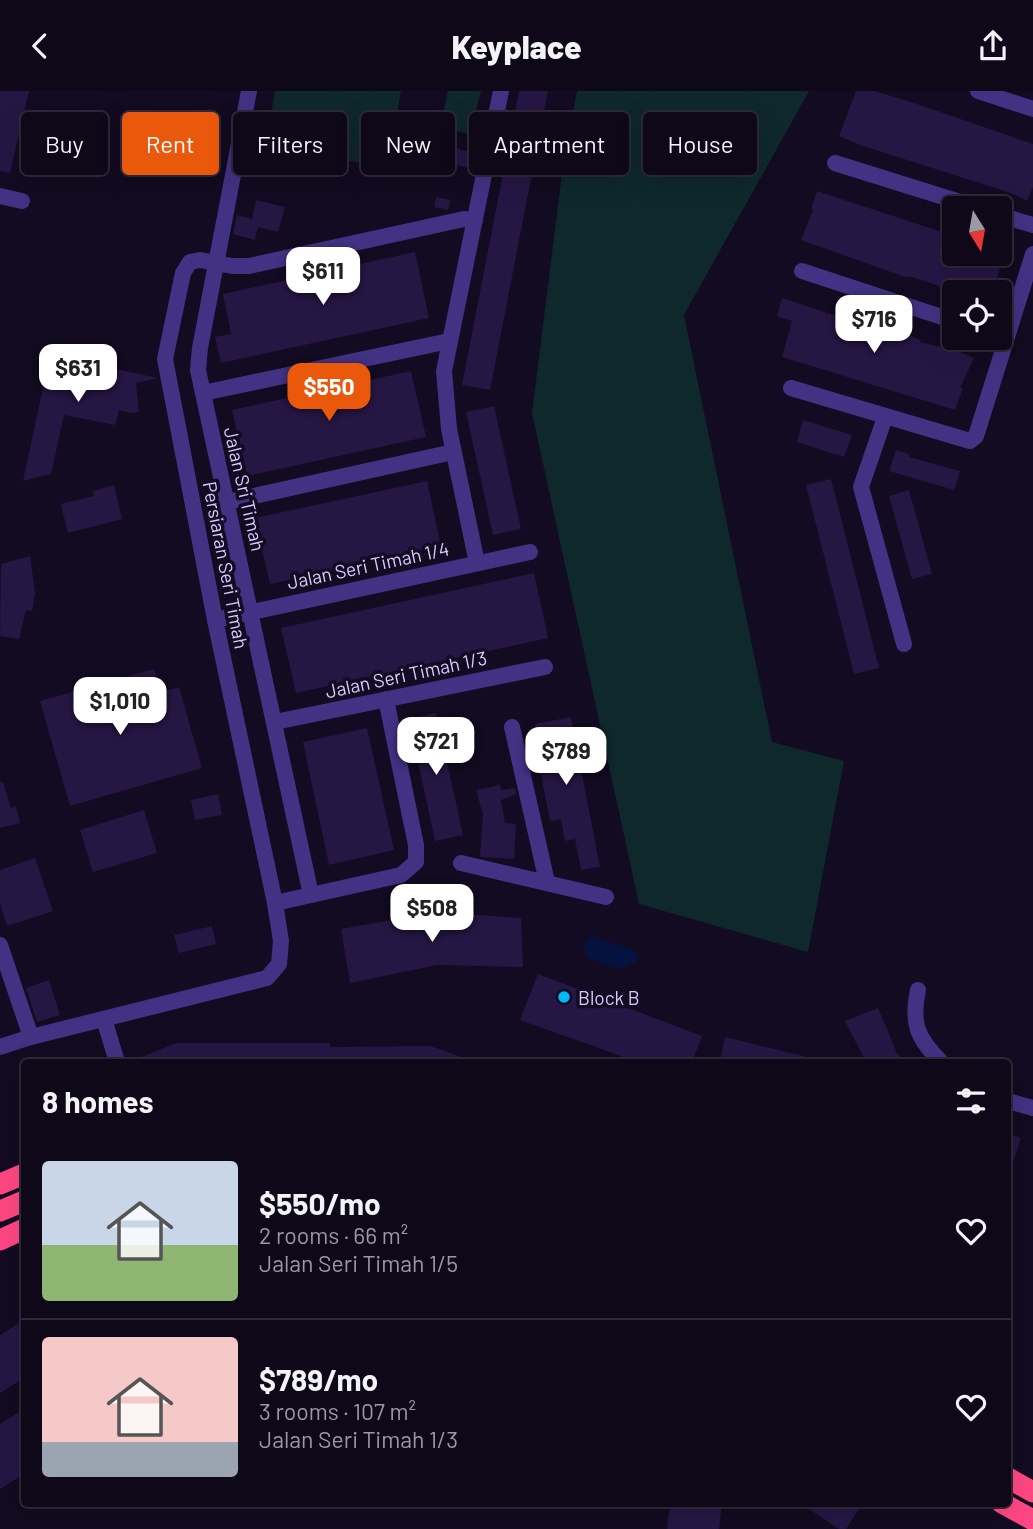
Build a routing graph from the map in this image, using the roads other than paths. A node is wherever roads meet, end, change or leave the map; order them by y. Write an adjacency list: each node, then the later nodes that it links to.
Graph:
1 (249, 91): 13 (street, Jalan Sri Timah)
2 (501, 91): 10 (street)
3 (978, 91): 4 (street)
4 (1033, 109)
5 (835, 163): 7 (street)
6 (0, 196): 8 (street)
7 (942, 196)
8 (22, 201)
9 (1012, 219): 11 (street)
10 (475, 220): 13 (street); 17 (street)
11 (1033, 225)
12 (1033, 254): 15 (street)
13 (217, 261): 20 (street, Jalan Sri Timah); 27 (street, Persiaran Seri Timah)
14 (802, 271): 16 (street)
15 (1012, 312)
16 (942, 317)
17 (449, 341): 20 (street); 22 (street)
18 (999, 350): 21 (street)
19 (791, 389): 21 (street)
20 (203, 393): 23 (street, Jalan Sri Timah)
21 (885, 417): 28 (street)
22 (453, 452): 23 (street); 25 (street)
23 (226, 502): 26 (street, Jalan Sri Timah)
24 (530, 552): 25 (street, Jalan Seri Timah 1/4)
25 (477, 563): 26 (street, Jalan Seri Timah 1/4)
26 (251, 611): 27 (street, Jalan Seri Timah 1/4); 31 (street, Jalan Sri Timah)
27 (215, 619): 37 (street, Persiaran Seri Timah)
28 (904, 643)
29 (545, 667): 30 (street, Jalan Seri Timah 1/3)
30 (386, 699): 31 (street, Jalan Seri Timah 1/3); 35 (street)
31 (275, 722): 35 (street, Jalan Sri Timah)
32 (512, 727): 34 (street)
33 (461, 863): 34 (street)
34 (547, 882): 36 (street)
35 (311, 895): 37 (street)
36 (606, 897)
37 (275, 903): 40 (street, Persiaran Seri Timah)
38 (0, 945): 41 (street)
39 (918, 990): 44 (street)
40 (104, 1019): 41 (street, Persiaran Seri Timah); 43 (street)
41 (31, 1037): 42 (street, Persiaran Seri Timah)
42 (0, 1047)
43 (116, 1059)
44 (938, 1059)
45 (1011, 1102): 46 (street)
46 (1033, 1108)
47 (21, 1175): 48 (highway)
48 (0, 1184)
49 (21, 1202): 50 (highway)
50 (0, 1211)
51 (21, 1230): 52 (highway)
52 (0, 1240)
53 (1011, 1480): 54 (highway)
54 (1033, 1492)
55 (1009, 1507): 56 (highway)
56 (1033, 1520)

